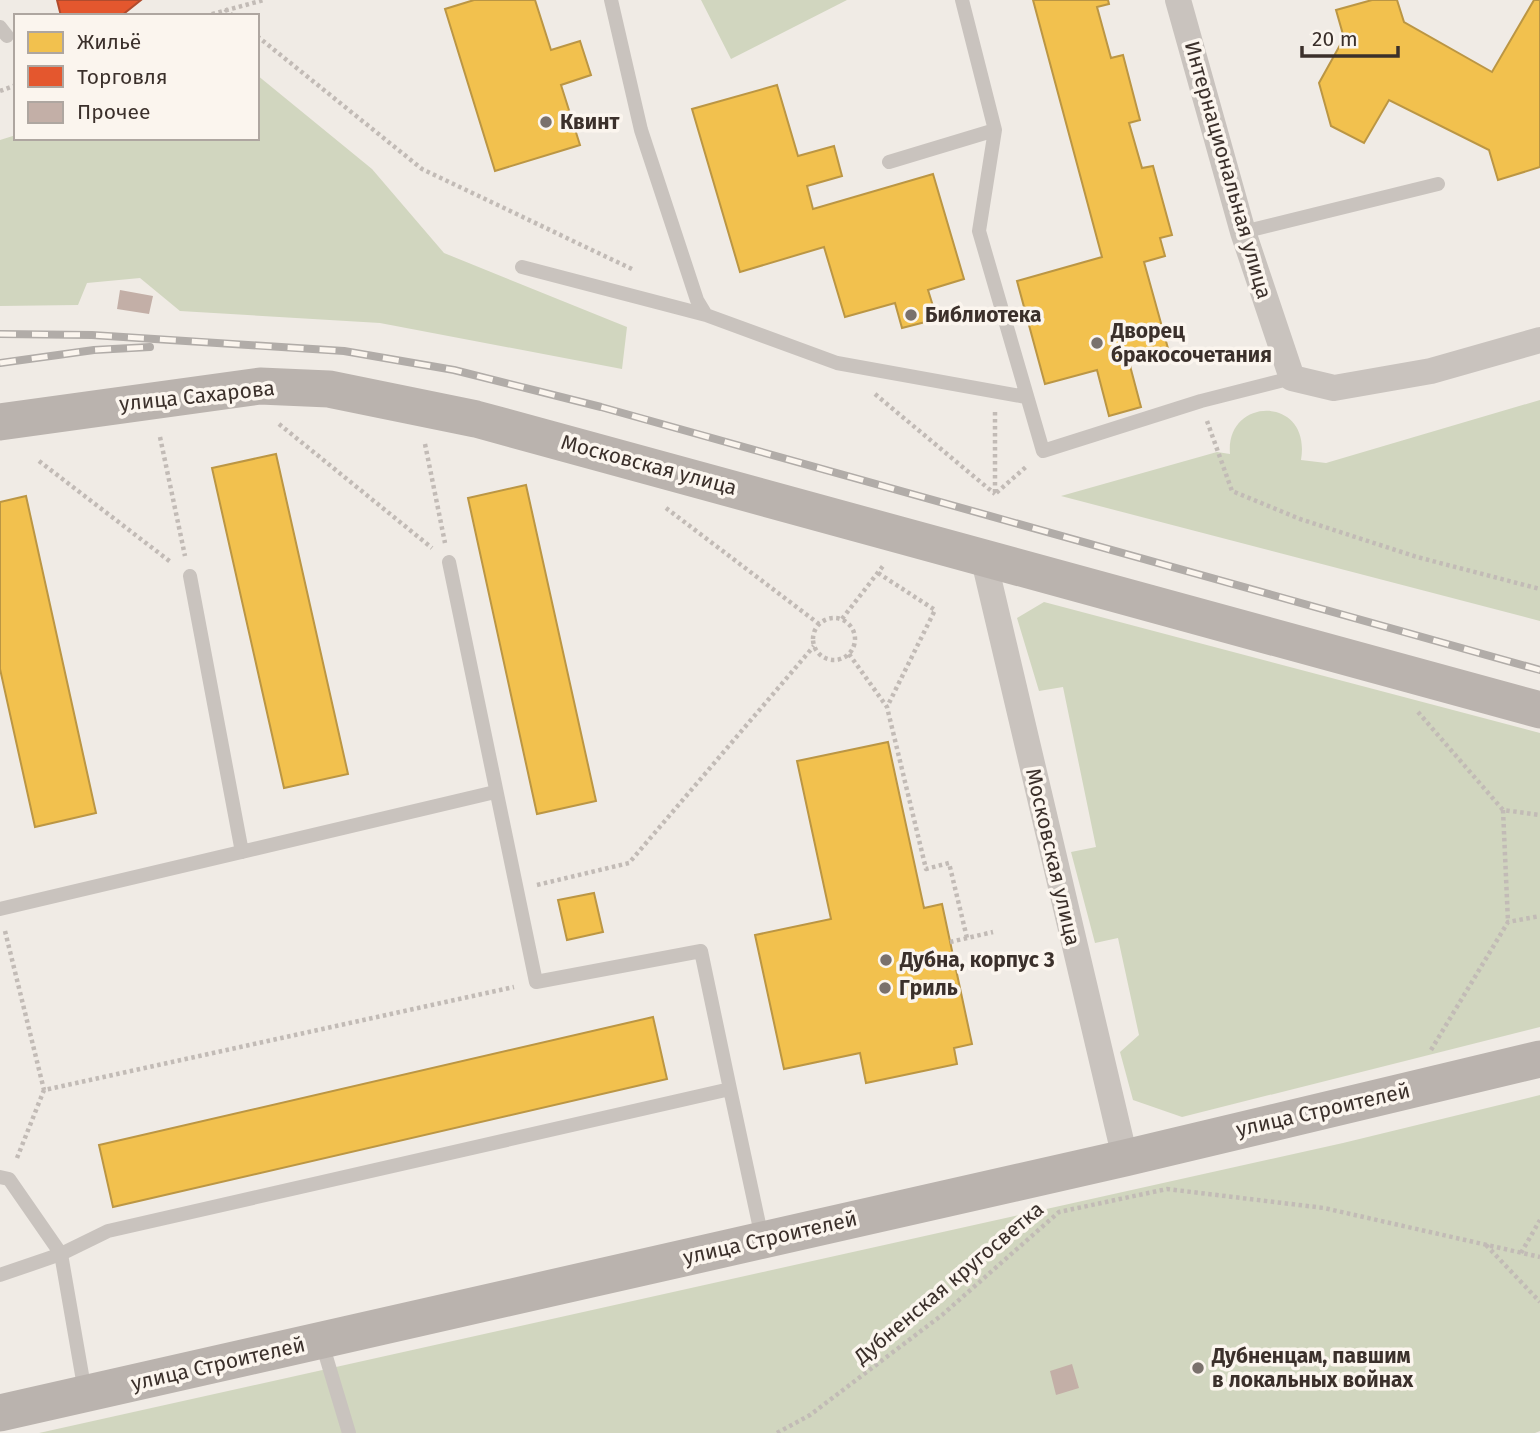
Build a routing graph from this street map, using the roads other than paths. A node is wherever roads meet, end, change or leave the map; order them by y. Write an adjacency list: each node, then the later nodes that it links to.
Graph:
1 (611, 0): 9 (lane)
2 (962, 0): 4 (lane)
3 (1178, 0): 7 (street, Интернациональная улица)
4 (995, 130): 5 (lane); 12 (lane)
5 (889, 162)
6 (1438, 184): 7 (lane)
7 (1243, 232): 11 (street, Интернациональная улица)
8 (522, 267): 9 (lane)
9 (706, 316): 12 (lane)
10 (1540, 340): 11 (street)
11 (1292, 379): 12 (lane)
12 (1027, 397)
13 (476, 419): 14 (street, улица Сахарова); 15 (street, Московская улица)
14 (0, 422)
15 (984, 556): 18 (street, Московская улица); 24 (street, Московская улица)
16 (449, 562): 19 (lane)
17 (190, 576): 20 (lane)
18 (1540, 710)
19 (495, 792): 20 (lane); 23 (lane)
20 (242, 852): 21 (lane)
21 (0, 909)
22 (1540, 1059): 24 (street, улица Строителей)
23 (730, 1089): 26 (lane); 27 (lane)
24 (1125, 1158): 26 (street, улица Строителей)
25 (4, 1178): 27 (lane)
26 (762, 1240): 29 (street, улица Строителей)
27 (61, 1254): 28 (lane); 30 (lane)
28 (0, 1275)
29 (321, 1340): 30 (street, улица Строителей); 32 (lane)
30 (85, 1393): 31 (street, улица Строителей)
31 (0, 1413)
32 (349, 1433)

